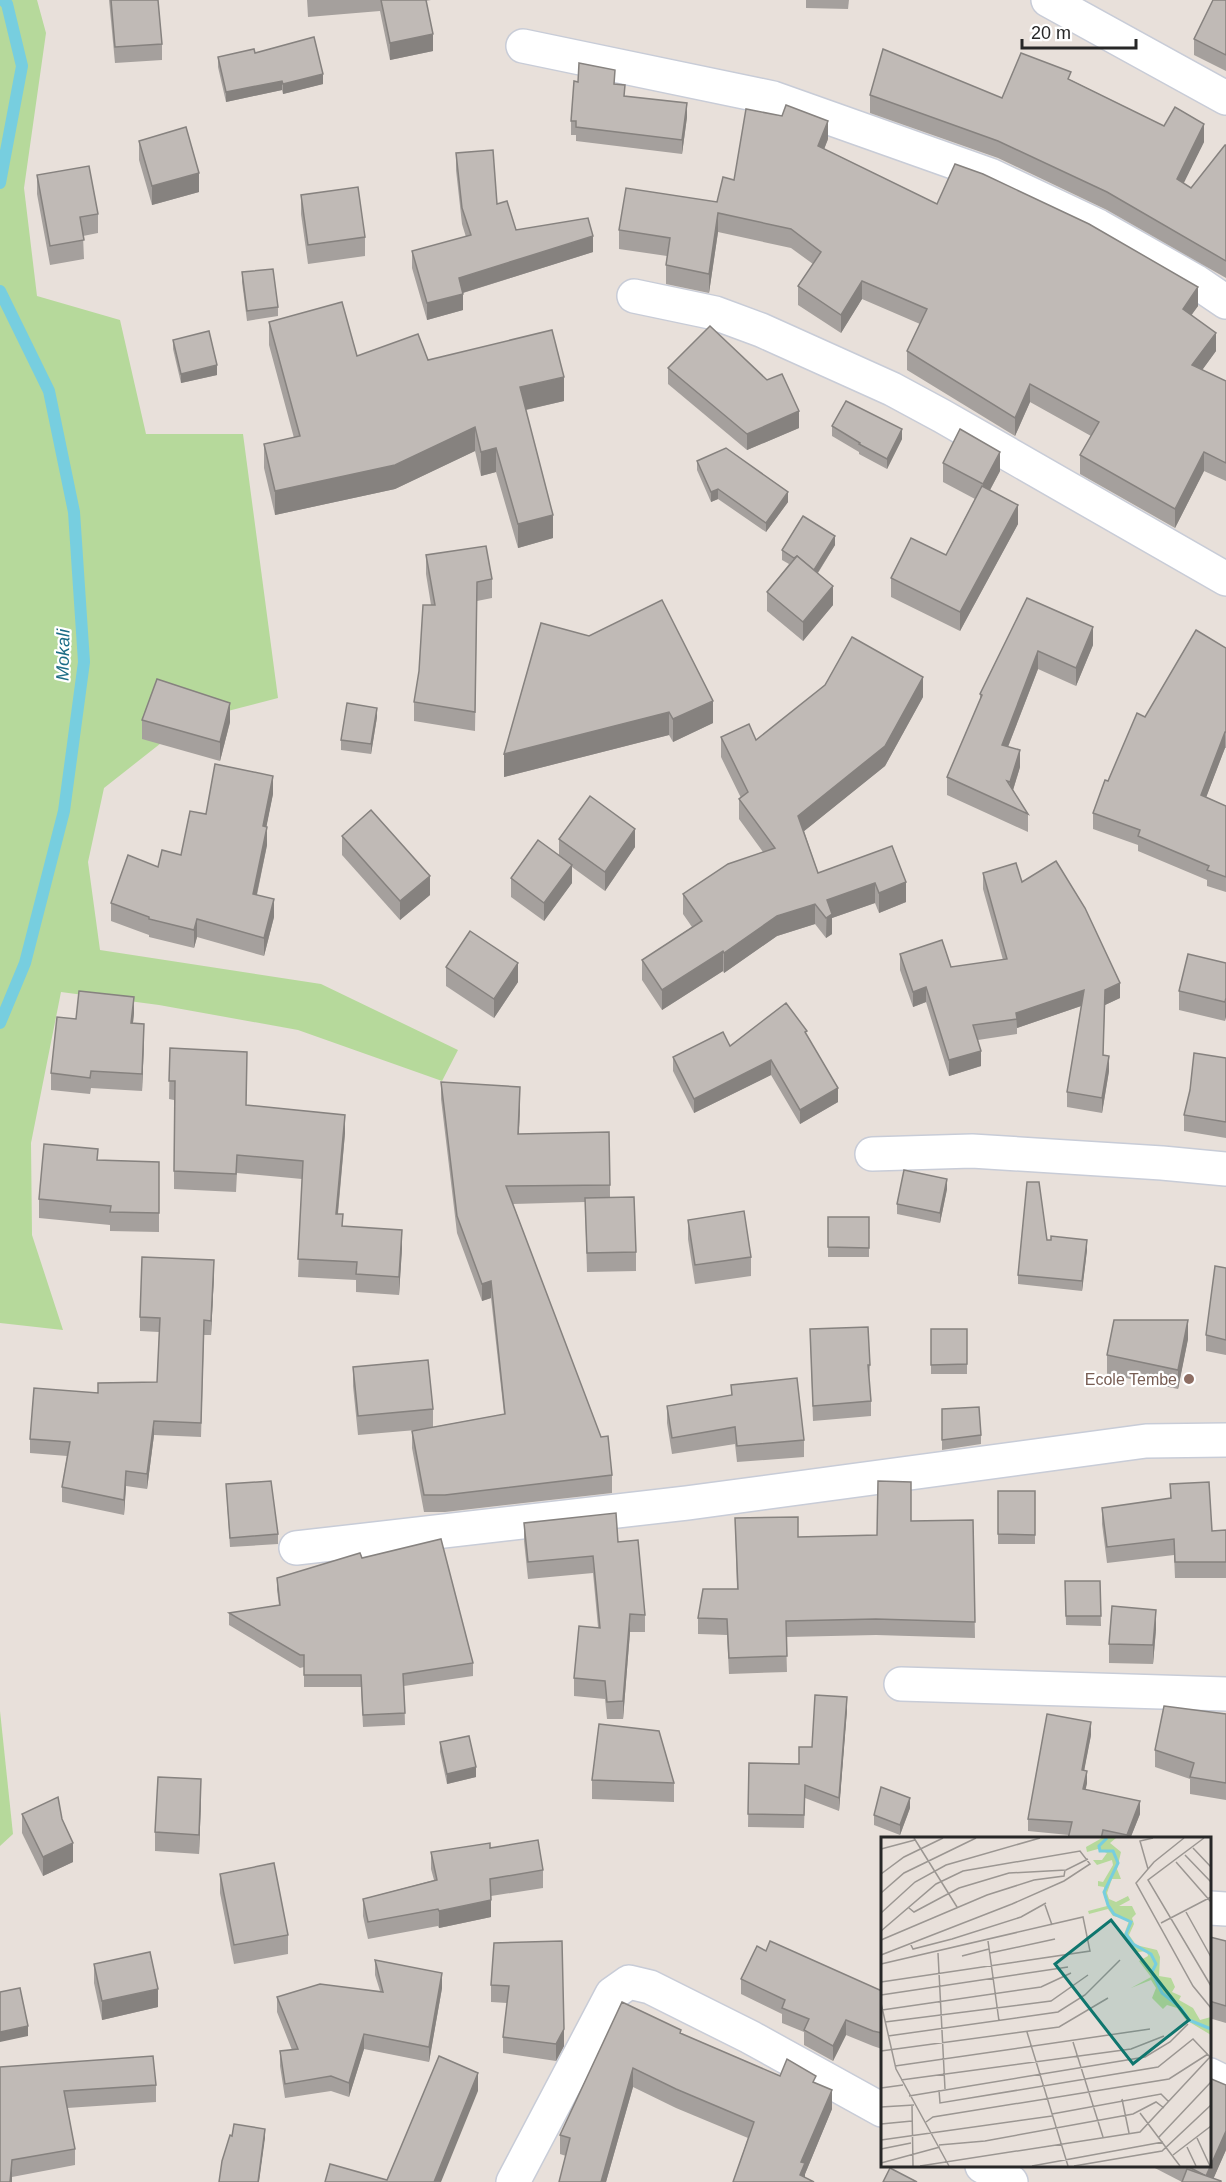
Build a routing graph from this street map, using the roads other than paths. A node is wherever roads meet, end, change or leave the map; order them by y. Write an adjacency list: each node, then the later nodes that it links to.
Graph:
1 (1048, 0): 3 (street)
2 (522, 46): 5 (street)
3 (1226, 98)
4 (634, 296): 6 (street)
5 (1226, 302)
6 (1226, 579)
7 (872, 1154): 8 (street)
8 (1226, 1169)
9 (1226, 1440): 10 (street)
10 (296, 1548)
11 (901, 1684): 12 (street)
12 (1226, 1694)
13 (1211, 1908): 14 (street)
14 (1226, 1909)
15 (1211, 2076): 16 (street)
16 (1226, 2083)
17 (881, 2109): 19 (street)
18 (984, 2167): 20 (street)
19 (513, 2182)
20 (1011, 2182)

